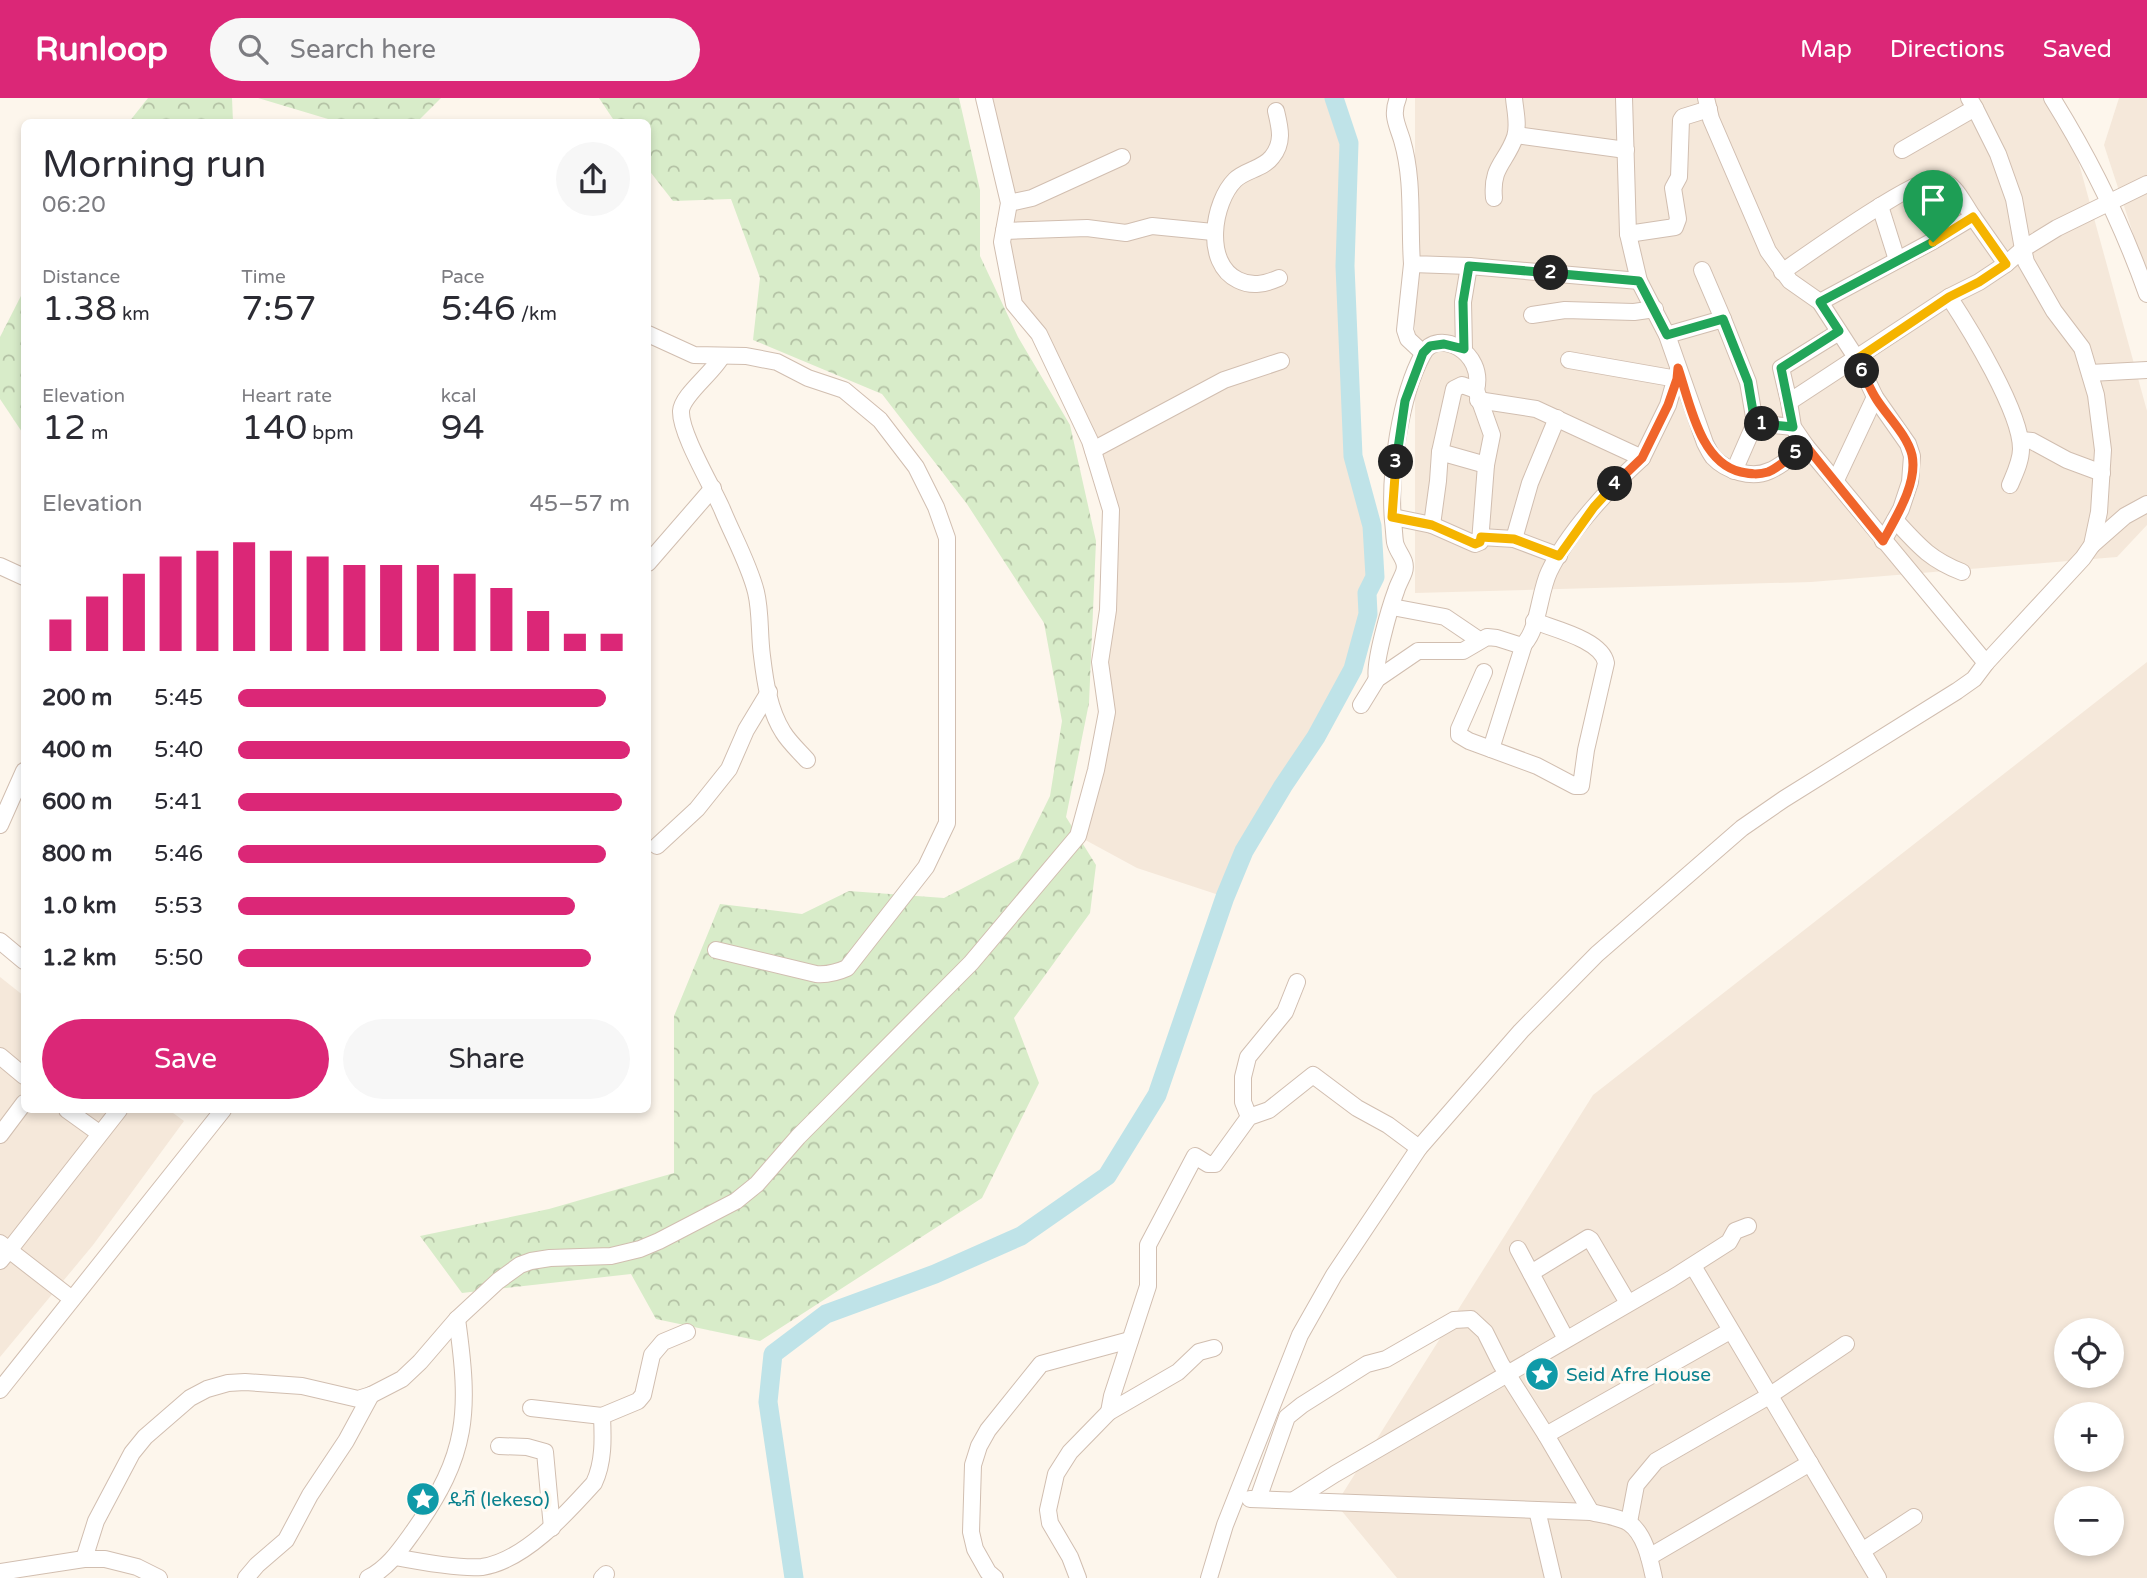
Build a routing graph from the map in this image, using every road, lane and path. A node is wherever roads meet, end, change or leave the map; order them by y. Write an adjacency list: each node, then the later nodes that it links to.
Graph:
1 (984, 98): 15 (street)
2 (1398, 98): 24 (street)
3 (1514, 98): 9 (street)
4 (1624, 98): 10 (street)
5 (2052, 98): 16 (street)
6 (1972, 103): 11 (street); 22 (street)
7 (1708, 104): 21 (street); 28 (street)
8 (1276, 111): 20 (street)
9 (1516, 135): 10 (street); 14 (street)
10 (1626, 150): 21 (street)
11 (1902, 150)
12 (1122, 158): 15 (street)
13 (2147, 184): 16 (street)
14 (1494, 198)
15 (1009, 202): 19 (street)
16 (2108, 202): 22 (street); 31 (street)
17 (1880, 206): 18 (street); 23 (street); 28 (street)
18 (1973, 217): 23 (street); 25 (street)
19 (1004, 231): 20 (street); 57 (street)
20 (1213, 232): 29 (street)
21 (1628, 233): 30 (street)
22 (2023, 249): 25 (street); 47 (street)
23 (1897, 260): 33 (street)
24 (1412, 264): 26 (street); 41 (street)
25 (2006, 264): 32 (street)
26 (1469, 266): 30 (street); 40 (street)
27 (1702, 270): 36 (street)
28 (1782, 272): 33 (street)
29 (1279, 278)
30 (1639, 281): 34 (street)
31 (2147, 294)
32 (1949, 297): 43 (street); 55 (street)
33 (1820, 302): 37 (street)
34 (1655, 309): 35 (street); 39 (street)
35 (1532, 315)
36 (1723, 319): 39 (street); 53 (street)
37 (1839, 331): 43 (street); 51 (street)
38 (651, 335): 42 (street)
39 (1667, 335): 48 (street)
40 (1464, 349): 41 (street); 49 (street)
41 (1423, 353): 67 (street)
42 (722, 356): 65 (street); 95 (street)
43 (1857, 359): 50 (street); 51 (street)
44 (1569, 360): 48 (street)
45 (1282, 361): 57 (street)
46 (2147, 370): 47 (street)
47 (2090, 373): 62 (street)
48 (1677, 374): 59 (street); 61 (street)
49 (1477, 395): 52 (street); 58 (street); 60 (street)
50 (1875, 397): 63 (street); 68 (street)
51 (1789, 402): 54 (street)
52 (1557, 418): 59 (street); 71 (street)
53 (1755, 423): 54 (street); 61 (street)
54 (1793, 427): 56 (street)
55 (2021, 440): 62 (street); 64 (street)
56 (1806, 446): 61 (street); 63 (street)
57 (1093, 450): 115 (street)
58 (1440, 452): 60 (street); 69 (street)
59 (1642, 458): 74 (street)
60 (1486, 465): 70 (street)
61 (1734, 471)
62 (2102, 473): 73 (street)
63 (1836, 480): 72 (street)
64 (2010, 485)
65 (713, 488): 75 (street); 86 (street)
66 (2147, 504): 73 (street)
67 (1392, 517): 69 (street); 79 (street)
68 (1895, 520): 72 (street); 77 (street)
69 (1432, 525): 70 (street)
70 (1481, 537): 71 (street)
71 (1514, 539): 74 (street)
72 (1883, 541): 83 (street)
73 (2092, 545): 83 (street)
74 (1559, 556): 80 (street)
75 (651, 559)
76 (0, 566): 78 (street)
77 (1962, 572)
78 (21, 576)
79 (1392, 607): 81 (street); 85 (street)
80 (1534, 621): 82 (street); 88 (street)
81 (1479, 640): 82 (street); 85 (street)
82 (1524, 644): 88 (street)
83 (1986, 663): 107 (street)
84 (1484, 673): 88 (street)
85 (1377, 679): 87 (street)
86 (769, 692): 89 (street); 93 (street)
87 (1361, 705)
88 (1491, 749)
89 (807, 760)
90 (21, 775): 91 (street)
91 (7, 792): 92 (street)
92 (0, 825)
93 (657, 846)
94 (0, 941): 96 (street)
95 (716, 950)
96 (21, 958)
97 (1297, 982): 104 (street)
98 (0, 1056): 99 (street)
99 (21, 1074)
100 (21, 1107): 106 (street)
101 (71, 1113): 105 (street)
102 (116, 1113): 105 (street)
103 (217, 1113): 113 (street)
104 (1249, 1117): 107 (street); 119 (street)
105 (99, 1133): 110 (street)
106 (0, 1135)
107 (1419, 1147): 132 (street)
108 (1748, 1226): 111 (street)
109 (1518, 1249): 112 (street)
110 (3, 1251): 113 (street)
111 (1693, 1266): 114 (street); 116 (street)
112 (1531, 1273): 114 (street); 118 (street)
113 (72, 1299): 123 (street)
114 (1628, 1303): 118 (street)
115 (457, 1319): 124 (street); 141 (street)
116 (1730, 1331): 125 (street); 129 (street)
117 (687, 1332): 128 (street)
118 (1566, 1339): 122 (street)
119 (1130, 1340): 127 (street); 149 (street)
120 (1846, 1345): 125 (street)
121 (1214, 1348): 127 (street)
122 (1508, 1374): 129 (street); 133 (street); 134 (street)
123 (0, 1390)
124 (371, 1395): 143 (street); 147 (street)
125 (1769, 1396): 131 (street); 138 (street)
126 (531, 1408): 128 (street)
127 (1109, 1412): 150 (street)
128 (603, 1416): 139 (street)
129 (1546, 1435): 136 (street)
130 (499, 1446): 139 (street)
131 (1810, 1463): 140 (street); 142 (street)
132 (1236, 1498): 133 (street); 151 (street)
133 (1258, 1499): 134 (street)
134 (1294, 1500): 135 (street)
135 (1537, 1510): 136 (street); 152 (street)
136 (1591, 1512): 138 (street)
137 (1914, 1517): 140 (street)
138 (1629, 1522): 142 (street)
139 (552, 1528): 141 (street)
140 (1862, 1551): 154 (street)
141 (395, 1557): 148 (street)
142 (1649, 1557): 153 (street)
143 (84, 1559): 145 (street); 146 (street)
144 (0, 1572): 145 (street)
145 (25, 1573)
146 (159, 1578)
147 (246, 1578)
148 (369, 1578)
149 (995, 1578)
150 (1078, 1578)
151 (1209, 1578)
152 (1553, 1578)
153 (1654, 1578)
154 (1878, 1578)

